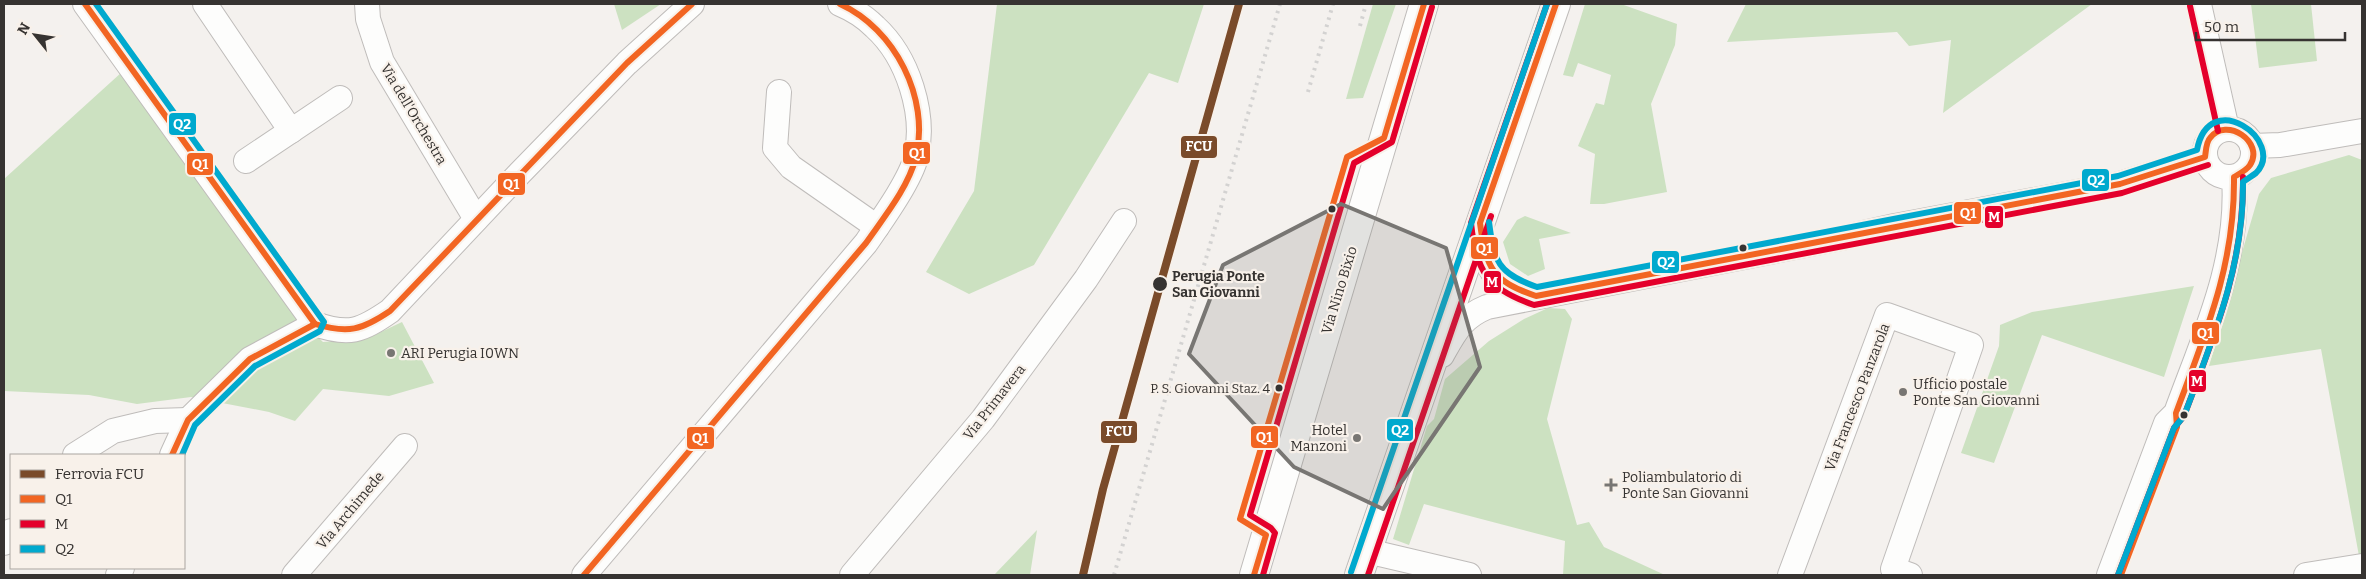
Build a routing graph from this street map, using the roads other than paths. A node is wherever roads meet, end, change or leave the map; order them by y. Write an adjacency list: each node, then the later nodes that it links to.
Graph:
1 (86, 4): 23 (street)
2 (205, 4): 12 (street)
3 (367, 4): 18 (street, Via dell'Orchestra)
4 (692, 4): 18 (street)
5 (840, 4): 21 (street)
6 (1424, 4): 35 (main road, Via Nino Bixio)
7 (1556, 4): 20 (main road)
8 (2199, 4): 11 (street)
9 (779, 92): 21 (street)
10 (340, 98): 12 (street)
11 (2227, 129): 14 (street); 15 (street)
12 (291, 131): 16 (street)
13 (2362, 131): 14 (street)
14 (2252, 146): 17 (street)
15 (2205, 157): 17 (street); 22 (street)
16 (246, 161)
17 (2234, 177): 25 (street)
18 (476, 219): 23 (street)
19 (1124, 221): 34 (street, Via Primavera)
20 (1480, 223): 22 (street); 24 (main road)
21 (877, 227): 33 (street)
22 (1536, 296): 24 (street)
23 (315, 324): 26 (street)
24 (1415, 407): 30 (main road)
25 (2176, 413): 39 (street); 40 (street)
26 (188, 420): 28 (street); 29 (street)
27 (405, 446): 32 (street, Via Archimede)
28 (77, 454)
29 (172, 454)
30 (1363, 563): 36 (street)
31 (2362, 566): 41 (street)
32 (294, 575)
33 (584, 575)
34 (852, 575)
35 (1254, 575)
36 (1469, 575)
37 (1790, 575): 38 (street, Via Francesco Panzarola)
38 (1910, 575)
39 (2109, 575)
40 (2121, 575)
41 (2306, 575)

